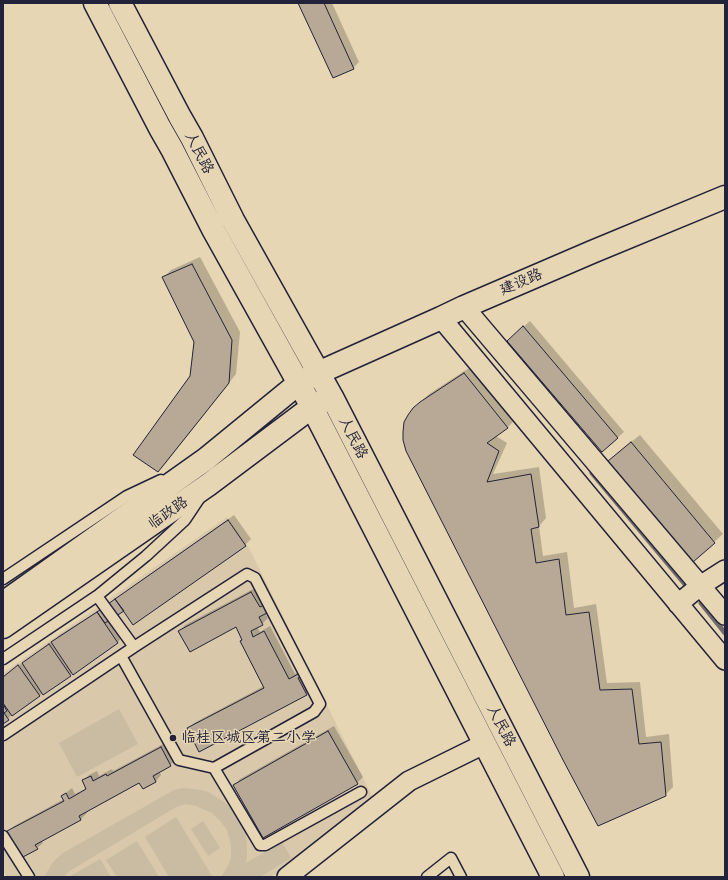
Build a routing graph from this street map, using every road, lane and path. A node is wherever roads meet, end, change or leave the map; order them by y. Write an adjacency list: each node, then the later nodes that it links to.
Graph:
1 (95, 3): 7 (main road, 人民路)
2 (120, 3): 6 (main road, 人民路)
3 (725, 197): 4 (main road, 建设路)
4 (464, 307): 5 (main road, 建设路); 14 (street)
5 (441, 318): 6 (main road, 建设路); 17 (street)
6 (318, 373): 7 (main road, 临政路); 8 (main road, 人民路)
7 (299, 383): 9 (main road, 人民路); 10 (main road, 临政路)
8 (332, 397): 9 (main road, 临政路); 34 (main road, 人民路)
9 (312, 407): 11 (main road, 临政路); 25 (main road, 人民路)
10 (206, 459): 13 (lane); 16 (main road, 临政路)
11 (208, 485): 15 (lane); 19 (main road, 临政路)
12 (725, 570): 14 (street)
13 (3, 579)
14 (700, 586): 17 (street); 18 (street)
15 (98, 596): 20 (lane); 22 (lane)
16 (3, 603)
17 (678, 604): 23 (street)
18 (725, 615)
19 (3, 627)
20 (134, 647): 21 (lane); 26 (lane)
21 (121, 656): 24 (lane); 26 (lane)
22 (3, 658)
23 (725, 660)
24 (3, 735)
25 (484, 744): 30 (street); 33 (main road, 人民路)
26 (214, 768): 27 (lane)
27 (361, 792)
28 (3, 836): 29 (lane)
29 (29, 877)
30 (287, 877)
31 (427, 877): 32 (lane)
32 (461, 877)
33 (553, 877)
34 (578, 877)

